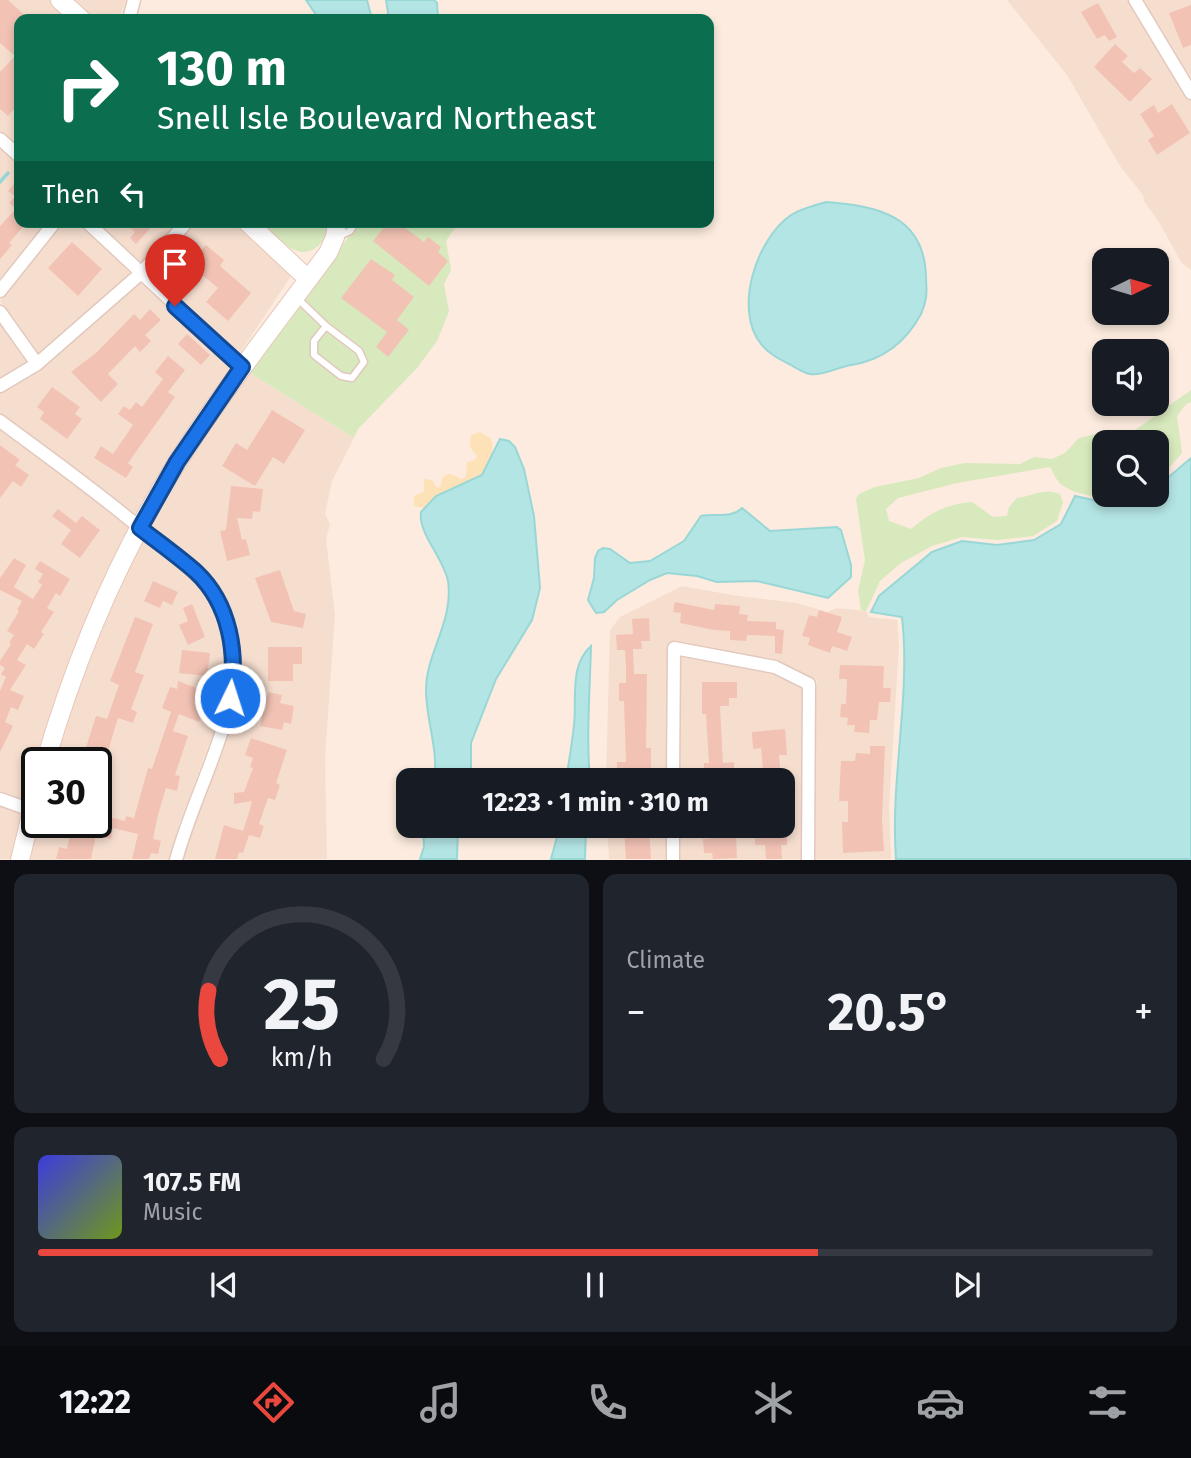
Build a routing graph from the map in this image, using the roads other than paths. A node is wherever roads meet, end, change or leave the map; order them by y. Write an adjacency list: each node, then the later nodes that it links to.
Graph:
1 (60, 0): 3 (street)
2 (1135, 0): 4 (street)
3 (75, 14)
4 (1191, 93)
5 (0, 139): 6 (street)
6 (14, 150)
7 (50, 228): 15 (street)
8 (93, 228): 13 (street)
9 (182, 228): 13 (street)
10 (253, 228): 14 (street)
11 (352, 228): 12 (lane)
12 (336, 230): 14 (street)
13 (140, 274): 19 (street); 20 (street)
14 (308, 279): 16 (street)
15 (0, 291)
16 (295, 297): 18 (lane); 20 (street)
17 (0, 312): 19 (street)
18 (326, 326): 18 (lane)
19 (37, 364): 21 (street)
20 (242, 367): 23 (street)
21 (0, 386)
22 (0, 421): 23 (street)
23 (140, 528): 24 (street); 31 (street)
24 (50, 747)
25 (673, 768): 33 (street)
26 (0, 799): 27 (street)
27 (21, 806)
28 (25, 838): 30 (street)
29 (673, 838): 32 (street)
30 (20, 859)
31 (176, 859)
32 (673, 859)
33 (807, 859)

